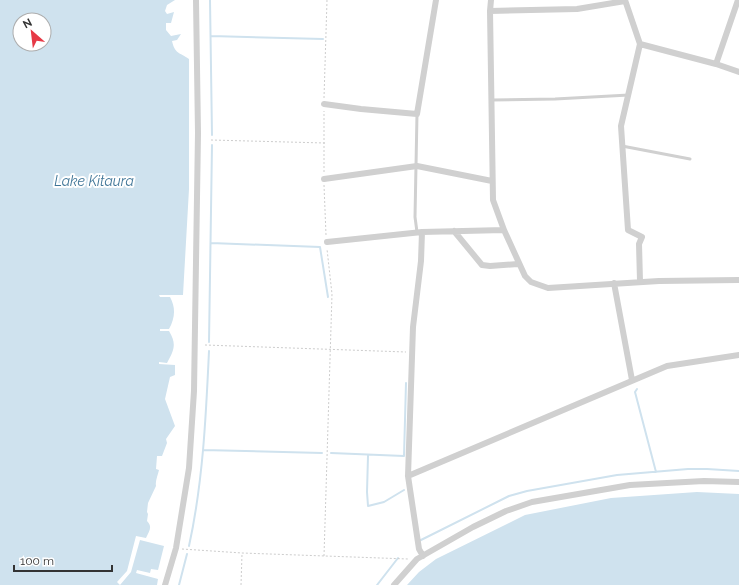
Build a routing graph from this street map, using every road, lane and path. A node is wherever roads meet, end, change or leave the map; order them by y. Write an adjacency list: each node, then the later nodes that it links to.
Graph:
1 (196, 0): 37 (street)
2 (327, 0): 13 (path)
3 (436, 0): 14 (street)
4 (491, 0): 7 (street)
5 (625, 0): 7 (street); 8 (street)
6 (738, 0): 9 (street)
7 (490, 11): 12 (street)
8 (640, 44): 9 (street); 11 (street)
9 (716, 64): 10 (street)
10 (739, 72)
11 (629, 95): 12 (lane); 17 (street)
12 (492, 100): 21 (street)
13 (324, 104): 14 (street); 16 (path)
14 (417, 114): 19 (lane)
15 (211, 140): 16 (path)
16 (325, 142): 20 (path)
17 (622, 146): 18 (lane); 28 (street)
18 (690, 159)
19 (417, 166): 20 (street); 21 (street); 24 (lane)
20 (324, 179): 25 (path)
21 (492, 181): 22 (street)
22 (504, 230): 23 (street); 26 (street)
23 (454, 231): 24 (street); 26 (street)
24 (420, 232): 25 (street); 32 (street)
25 (327, 242): 31 (path)
26 (518, 264): 29 (street)
27 (739, 280): 28 (street)
28 (640, 281): 29 (street)
29 (614, 283): 34 (street)
30 (205, 345): 31 (path)
31 (331, 350): 32 (path); 39 (path)
32 (412, 353): 35 (street)
33 (739, 355): 34 (street)
34 (632, 380): 35 (street)
35 (408, 476): 40 (street)
36 (739, 482): 40 (street)
37 (176, 548): 38 (path); 41 (street)
38 (242, 553): 39 (path); 42 (path)
39 (324, 556): 40 (path)
40 (420, 557): 43 (street)
41 (166, 585)
42 (241, 585)
43 (394, 585)

